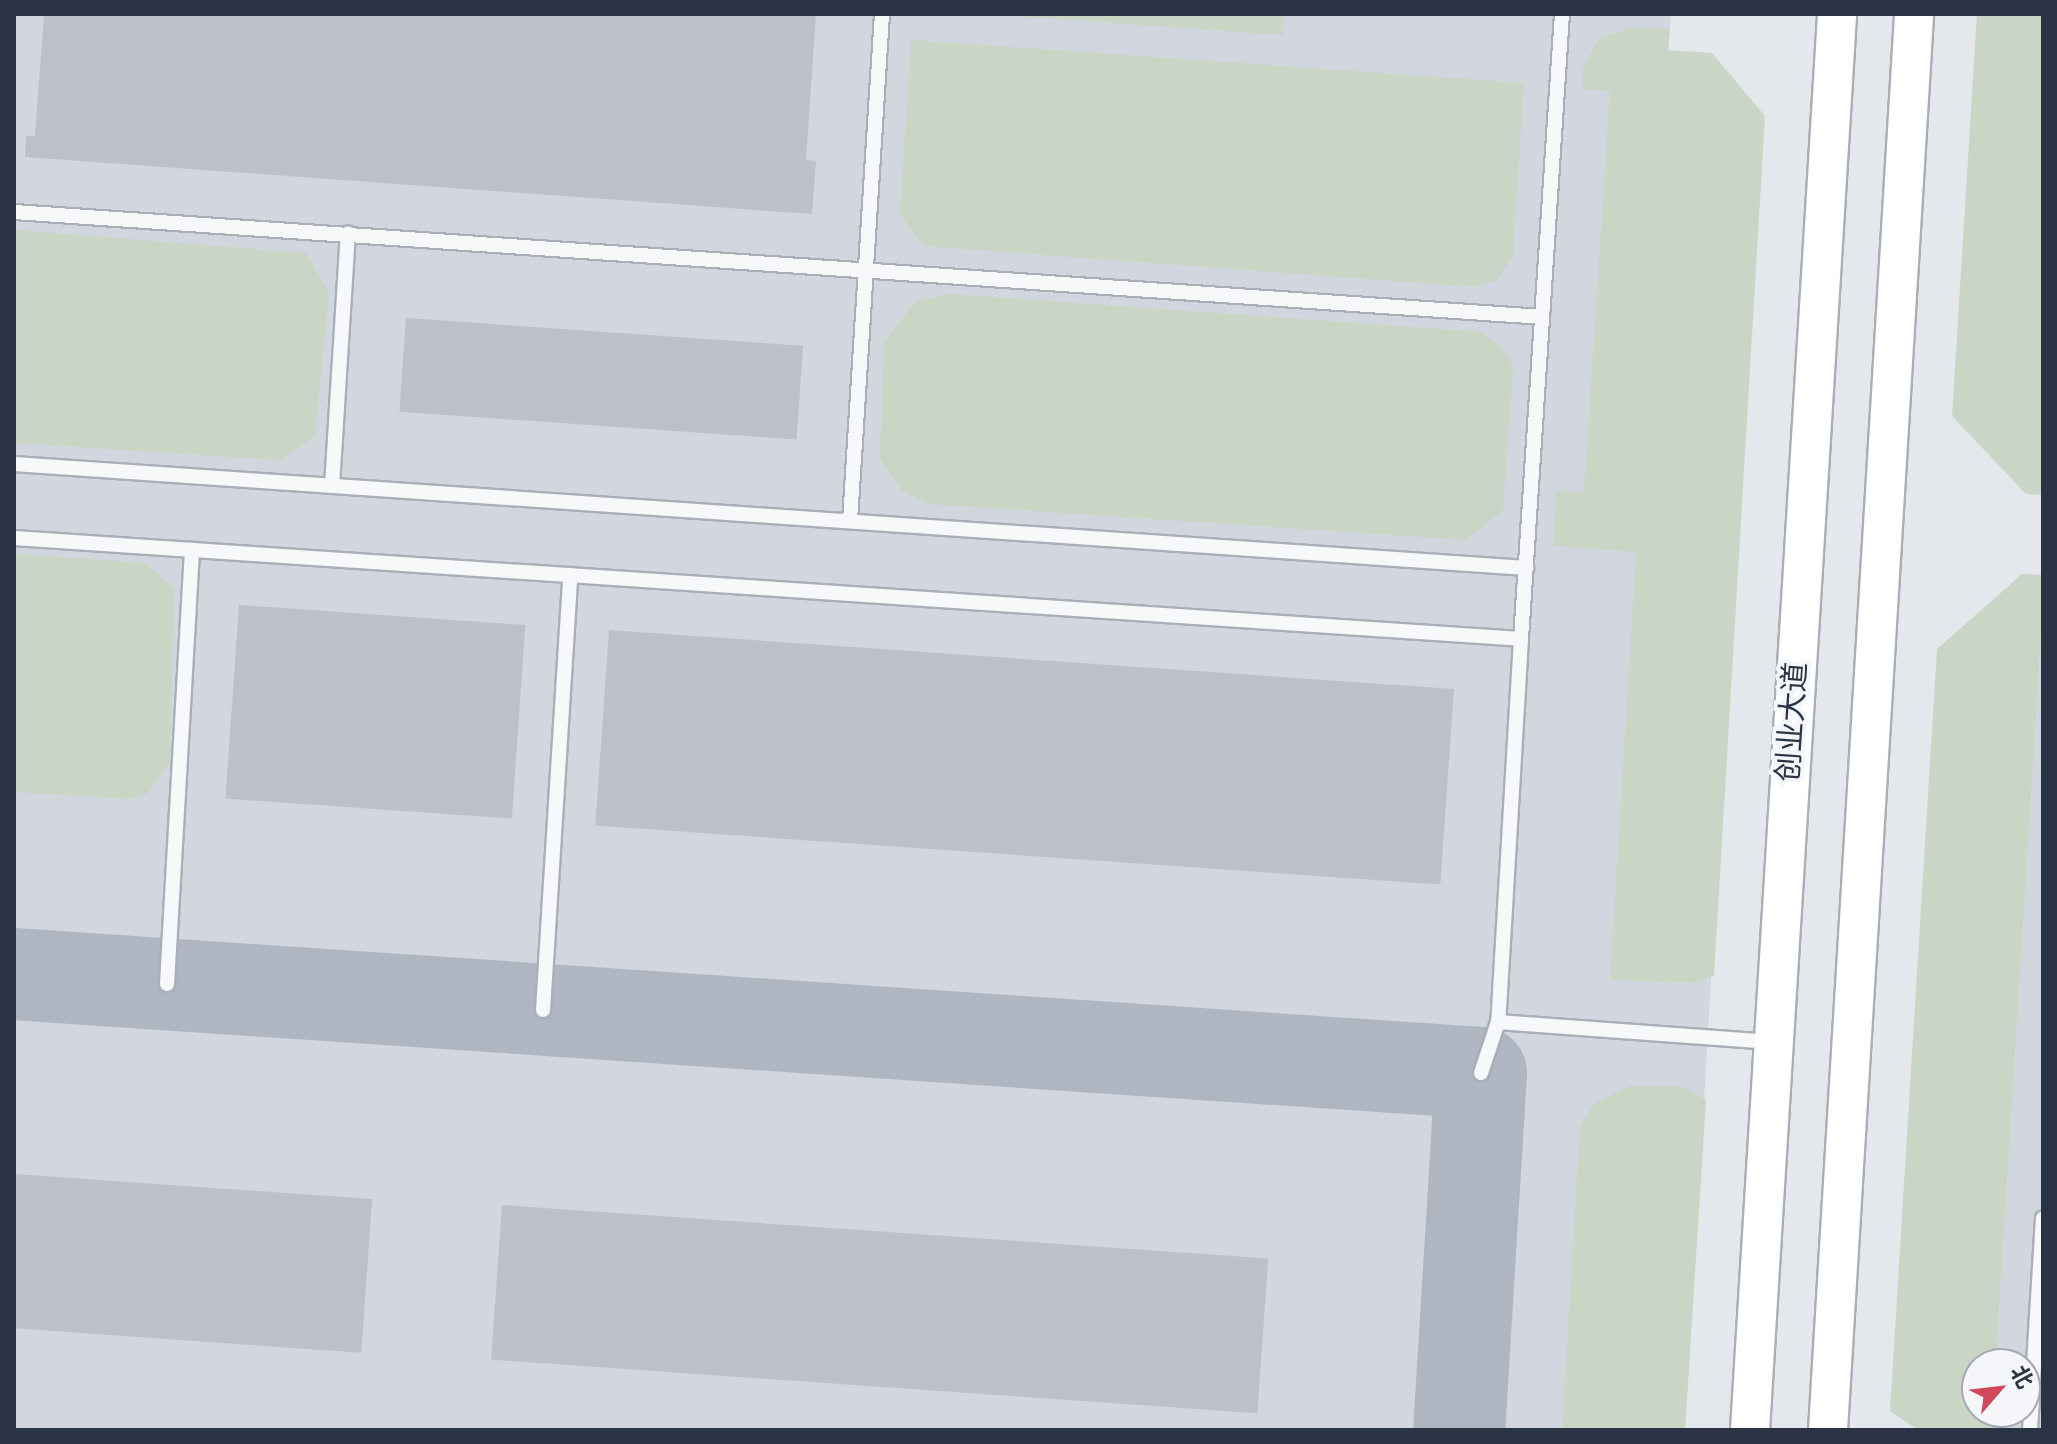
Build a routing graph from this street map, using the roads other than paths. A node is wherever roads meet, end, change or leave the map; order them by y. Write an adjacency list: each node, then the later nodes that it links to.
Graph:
1 (882, 14): 7 (lane)
2 (1562, 14): 8 (lane)
3 (1837, 14): 20 (main road, 创业大道)
4 (1914, 14): 24 (main road)
5 (14, 212): 6 (lane)
6 (348, 234): 7 (lane); 10 (lane)
7 (866, 270): 8 (lane); 11 (lane)
8 (1542, 317): 14 (lane)
9 (14, 464): 10 (lane)
10 (332, 486): 11 (lane)
11 (850, 521): 14 (lane)
12 (14, 538): 13 (lane)
13 (192, 550): 15 (lane); 17 (lane)
14 (1526, 568): 16 (lane)
15 (570, 575): 16 (lane); 18 (lane)
16 (1521, 639): 19 (lane)
17 (167, 984)
18 (543, 1010)
19 (1498, 1022): 20 (lane); 21 (lane)
20 (1774, 1042): 23 (main road, 创业大道)
21 (1481, 1073)
22 (2043, 1218): 25 (lane)
23 (1750, 1430)
24 (1828, 1430)
25 (2030, 1430)

